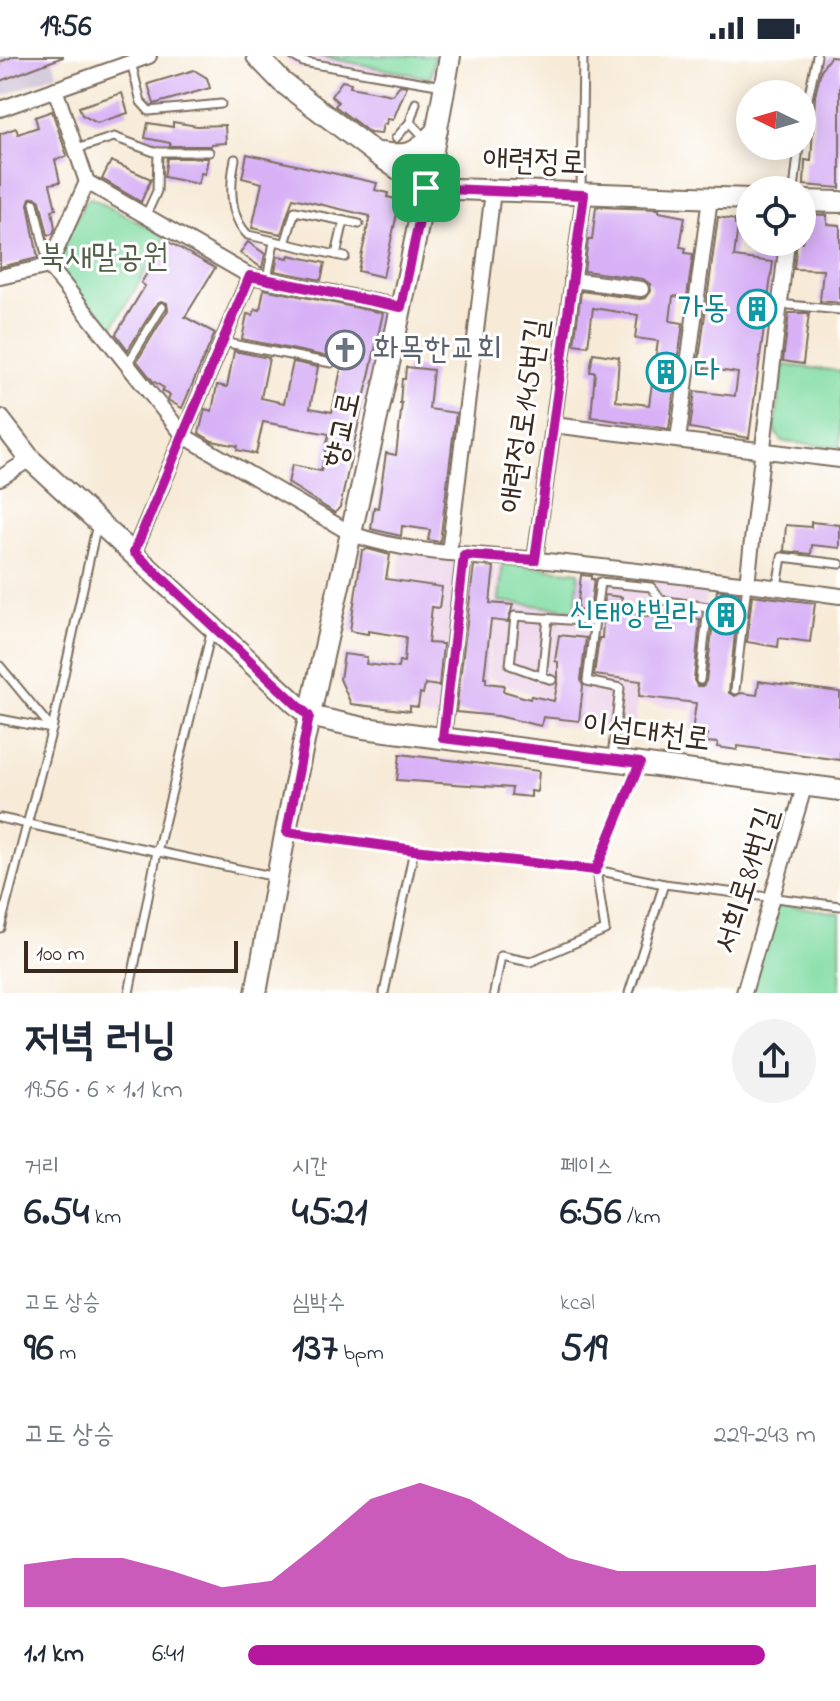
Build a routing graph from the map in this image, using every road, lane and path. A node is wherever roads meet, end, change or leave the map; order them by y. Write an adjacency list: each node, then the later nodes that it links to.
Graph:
1 (149, 56): 7 (street)
2 (257, 56): 20 (street)
3 (293, 56): 9 (lane)
4 (450, 56): 9 (street, 향교로)
5 (583, 56): 25 (lane)
6 (817, 56): 8 (lane)
7 (131, 62): 10 (street); 12 (lane)
8 (812, 80)
9 (445, 87): 15 (street, 향교로)
10 (55, 89): 13 (street); 17 (street)
11 (416, 103): 14 (lane)
12 (221, 104)
13 (0, 109)
14 (410, 122): 15 (lane); 16 (lane)
15 (432, 135): 20 (street); 23 (street, 향교로)
16 (396, 138)
17 (76, 150): 18 (lane); 22 (street)
18 (158, 152): 19 (lane); 31 (lane)
19 (209, 152)
20 (375, 153): 23 (street)
21 (235, 159): 34 (lane)
22 (87, 182): 31 (street); 37 (street)
23 (426, 188): 24 (street, 애련정로); 45 (street, 향교로)
24 (493, 191): 25 (street, 애련정로); 61 (street)
25 (582, 195): 26 (street, 애련정로); 41 (street, 애련정로145번길)
26 (710, 198): 27 (street, 애련정로); 53 (street)
27 (736, 199)
28 (816, 201): 29 (street)
29 (840, 202)
30 (34, 203): 37 (lane)
31 (145, 216): 38 (street)
32 (344, 221): 33 (lane); 35 (lane); 35 (lane)
33 (359, 224)
34 (274, 242): 35 (lane); 40 (lane)
35 (285, 244)
36 (785, 256): 43 (street)
37 (49, 266): 39 (street); 48 (street)
38 (250, 276): 40 (street); 47 (street)
39 (0, 277)
40 (267, 279): 45 (street)
41 (572, 280): 42 (street, 애련정로145번길); 51 (street, 애련정로145번길)
42 (641, 289)
43 (779, 304): 46 (lane); 54 (street)
44 (162, 307): 48 (lane)
45 (401, 307): 59 (street, 향교로)
46 (840, 310)
47 (222, 342): 49 (lane); 52 (street)
48 (128, 363): 52 (street)
49 (331, 363)
50 (0, 420): 55 (street)
51 (553, 425): 53 (street); 63 (street, 애련정로145번길)
52 (184, 436): 59 (street, 향교로); 60 (street)
53 (678, 440): 54 (street)
54 (763, 451): 56 (street); 65 (street)
55 (30, 459): 57 (street); 58 (street)
56 (840, 460)
57 (0, 478)
58 (97, 521): 60 (street); 78 (lane)
59 (352, 534): 61 (street); 76 (street, 향교로)
60 (134, 552): 70 (street)
61 (449, 553): 62 (street)
62 (464, 555): 63 (street); 79 (street)
63 (535, 560): 65 (street)
64 (840, 564): 66 (lane)
65 (747, 584): 66 (street); 75 (lane)
66 (777, 587): 67 (street)
67 (840, 596)
68 (548, 618): 69 (lane); 72 (lane); 72 (lane)
69 (594, 622): 74 (lane); 80 (lane)
70 (213, 625): 76 (street); 88 (lane)
71 (0, 666): 78 (lane)
72 (542, 677): 73 (lane)
73 (552, 680)
74 (700, 680)
75 (735, 690)
76 (309, 716): 79 (street, 이섭대천로); 86 (street, 향교로)
77 (0, 719): 78 (lane)
78 (52, 729): 85 (lane)
79 (443, 738): 80 (street, 이섭대천로)
80 (612, 760): 81 (street, 이섭대천로)
81 (640, 763): 82 (street, 이섭대천로); 89 (lane)
82 (805, 784): 83 (street, 이섭대천로); 92 (street, 서희로81번길)
83 (840, 790)
84 (0, 818): 85 (lane)
85 (28, 824): 88 (lane); 94 (lane)
86 (287, 832): 87 (lane); 90 (street, 향교로)
87 (414, 850): 89 (lane); 97 (lane)
88 (157, 852): 90 (lane); 95 (lane)
89 (596, 870): 91 (lane); 98 (lane)
90 (278, 878): 96 (street, 향교로)
91 (664, 884): 92 (lane); 99 (lane)
92 (773, 896): 93 (lane); 100 (street, 서희로81번길)
93 (840, 906)
94 (0, 928)
95 (129, 993)
96 (256, 993)
97 (384, 993)
98 (494, 993)
99 (629, 993)
100 (744, 993)

